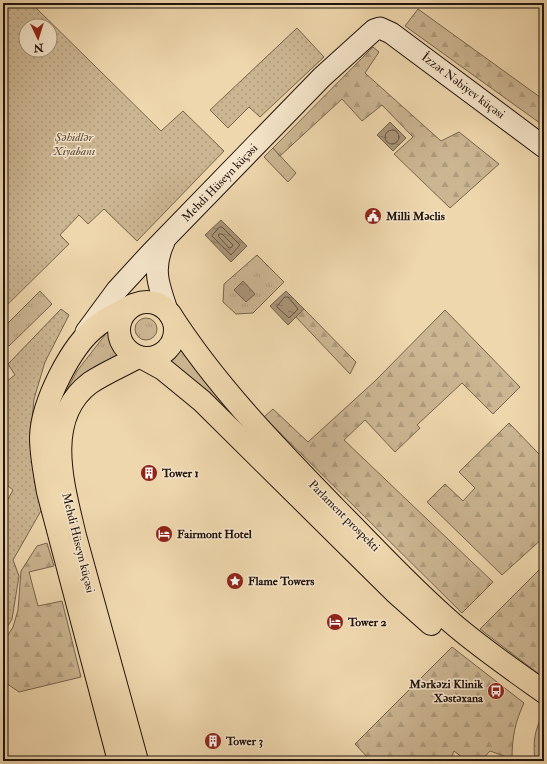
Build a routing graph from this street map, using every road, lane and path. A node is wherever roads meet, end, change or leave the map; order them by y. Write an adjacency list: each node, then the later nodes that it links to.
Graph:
1 (380, 28): 2 (main road, İzzət Nəbiyev küçəsi); 3 (main road, Mehdi Hüseyn küçəsi)
2 (544, 147)
3 (166, 238): 4 (main road, Mehdi Hüseyn küçəsi); 5 (main road)
4 (132, 273): 6 (main road); 7 (main road, Mehdi Hüseyn küçəsi)
5 (169, 312): 6 (main road); 8 (main road); 9 (main road, Parlament prospekti)
6 (123, 315): 7 (main road, Mehdi Hüseyn küçəsi); 8 (main road)
7 (74, 350): 11 (main road, Mehdi Hüseyn küçəsi)
8 (141, 357): 10 (main road, Parlament prospekti); 12 (main road, Mehdi Hüseyn küçəsi)
9 (544, 692)
10 (544, 708)
11 (119, 761)
12 (137, 761)

